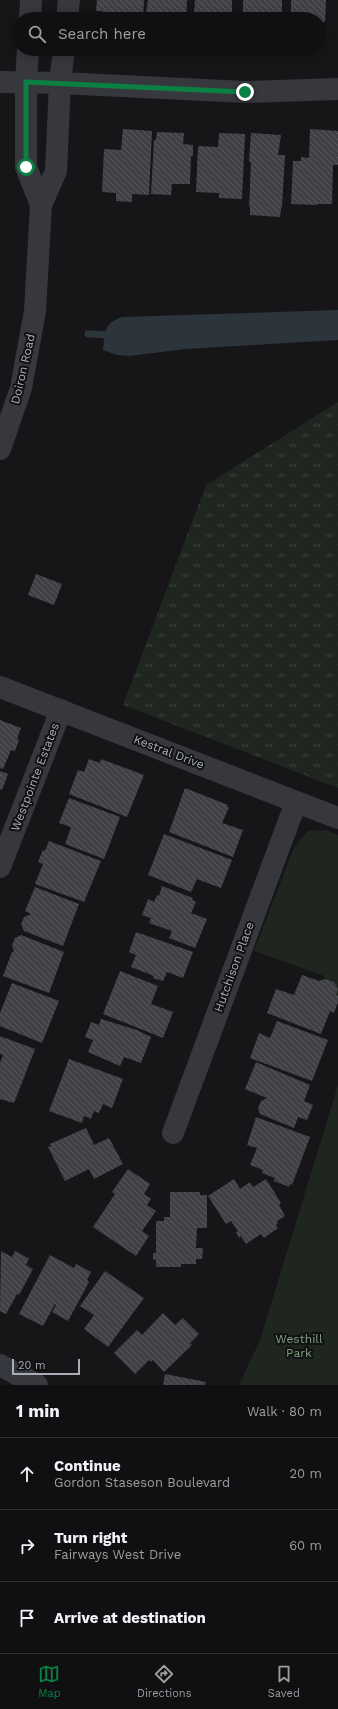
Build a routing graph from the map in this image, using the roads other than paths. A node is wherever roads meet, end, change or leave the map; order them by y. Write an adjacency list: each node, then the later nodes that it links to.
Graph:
1 (31, 0): 3 (street)
2 (69, 0): 4 (street)
3 (30, 12)
4 (68, 12)
5 (28, 56): 8 (street)
6 (63, 56): 9 (street)
7 (0, 82): 8 (street)
8 (26, 82): 9 (street); 11 (street)
9 (60, 83): 10 (street); 11 (street)
10 (338, 89)
11 (41, 205): 12 (street, Doiron Road)
12 (0, 449)
13 (0, 687): 14 (street, Kestral Drive)
14 (61, 710): 15 (street, Kestral Drive); 17 (street, Westpointe Estates)
15 (296, 802): 16 (street, Kestral Drive); 18 (street, Hutchison Place)
16 (338, 818)
17 (0, 868)
18 (173, 1133)
19 (0, 1365): 20 (street)
20 (37, 1385)

